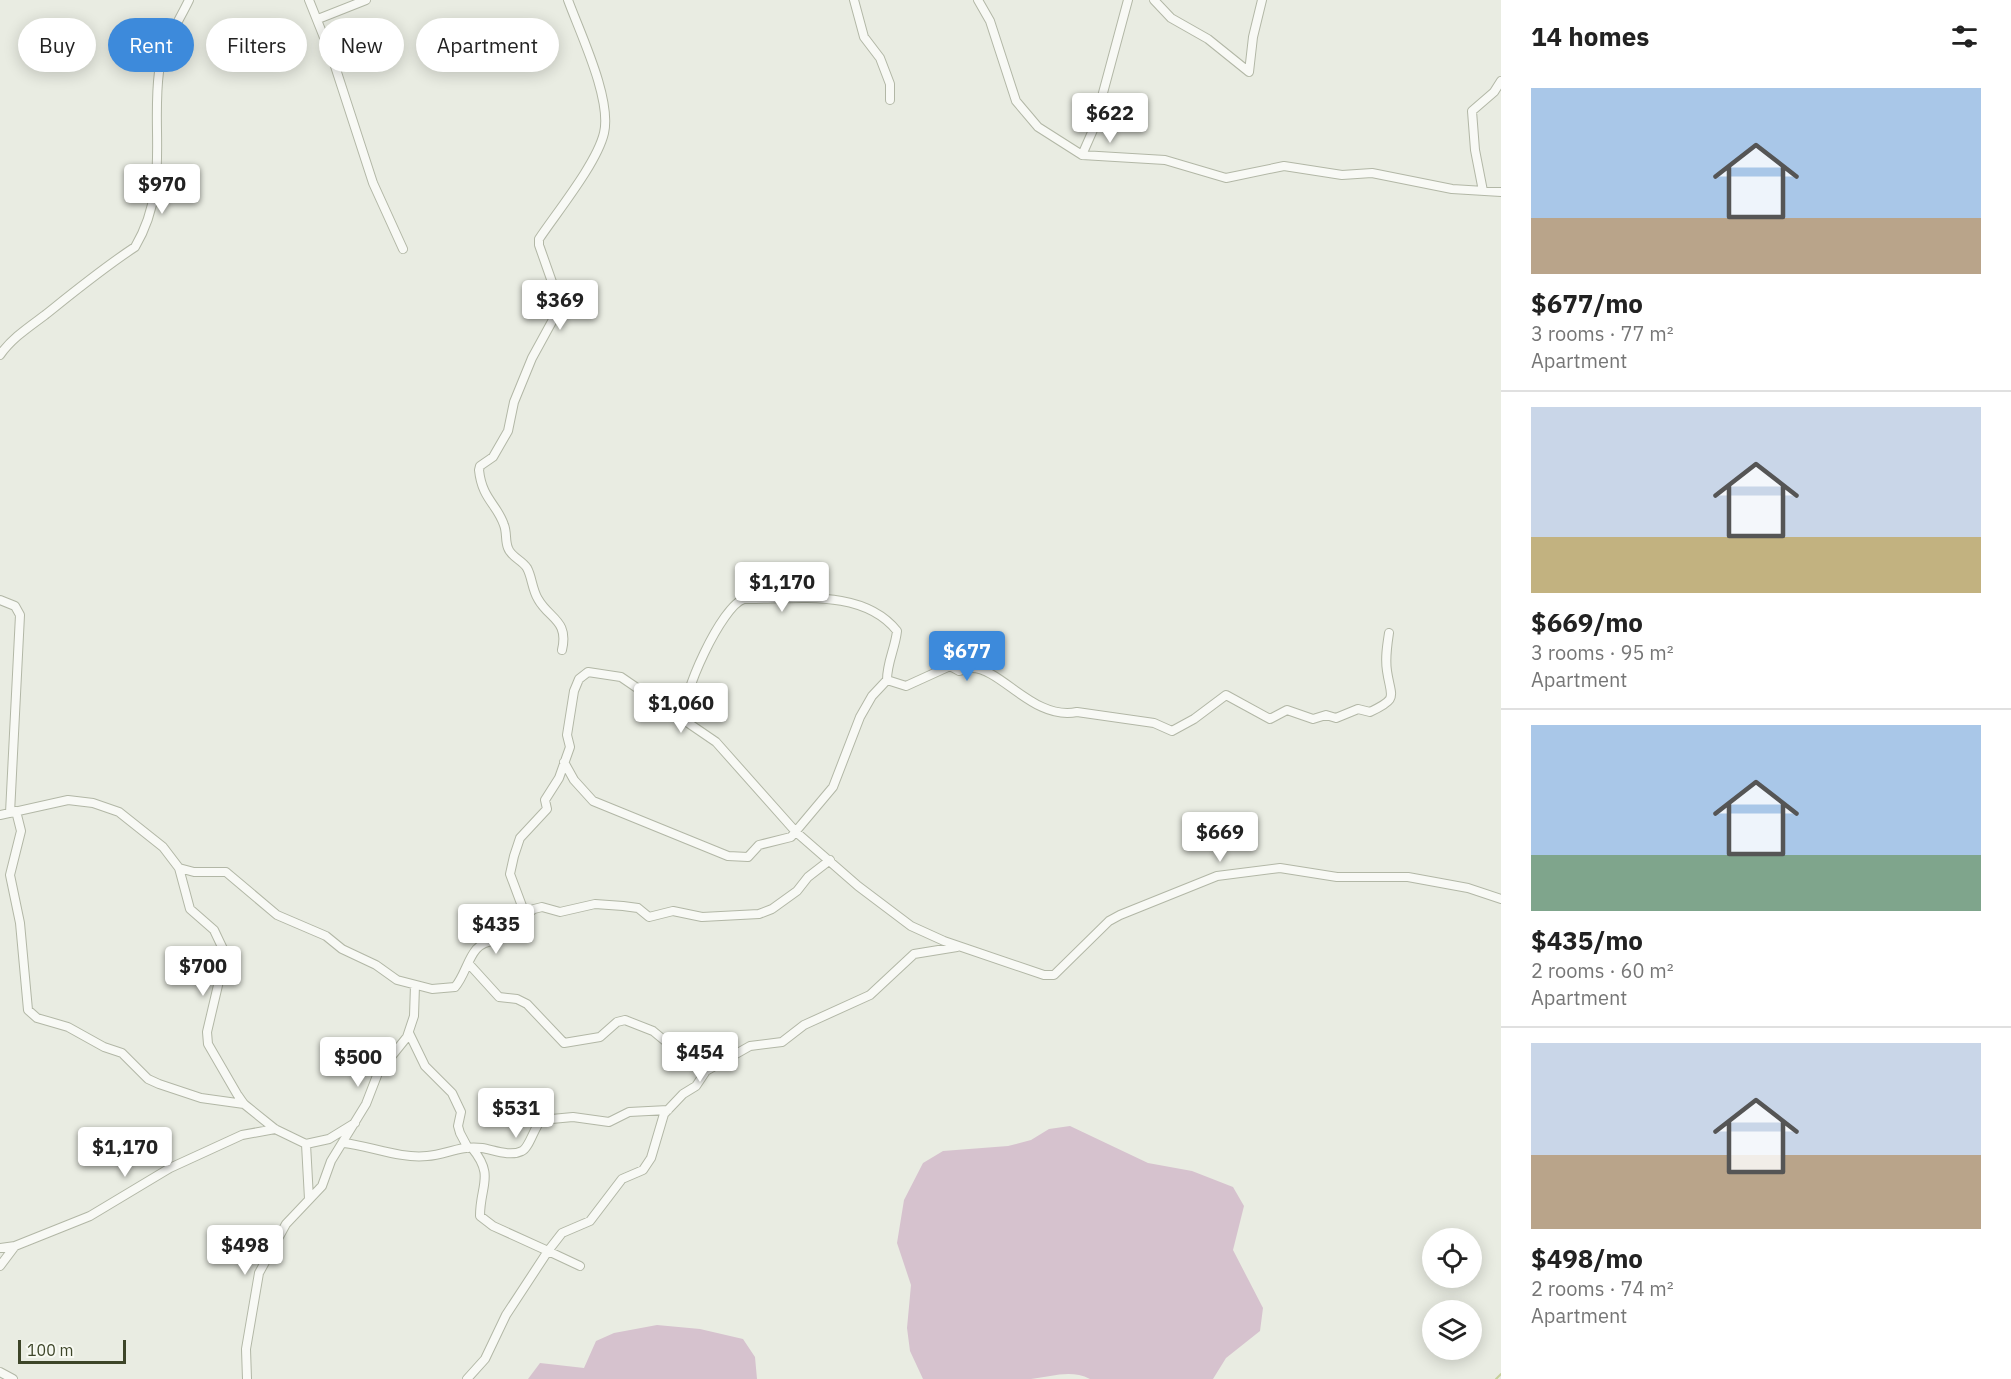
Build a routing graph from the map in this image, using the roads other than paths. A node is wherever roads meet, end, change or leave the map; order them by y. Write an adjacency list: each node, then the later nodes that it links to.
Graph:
1 (189, 0): 17 (street)
2 (309, 0): 10 (street)
3 (366, 0): 10 (street)
4 (568, 0): 20 (street)
5 (854, 0): 12 (street)
6 (978, 0): 13 (street)
7 (1128, 0): 13 (street)
8 (1154, 0): 9 (street)
9 (1262, 0)
10 (318, 19): 16 (street)
11 (1501, 81): 14 (street)
12 (890, 100)
13 (1082, 155): 14 (street)
14 (1483, 191): 15 (street)
15 (1501, 192)
16 (403, 249)
17 (0, 355)
18 (0, 600): 24 (street)
19 (1389, 633): 21 (street)
20 (562, 650)
21 (887, 680): 22 (street); 26 (street)
22 (684, 719): 23 (street); 26 (street)
23 (564, 762): 26 (street); 30 (street)
24 (13, 812): 25 (street); 28 (street); 36 (street)
25 (0, 815)
26 (796, 832): 27 (street)
27 (830, 860): 30 (street); 31 (street)
28 (179, 868): 33 (street); 36 (street)
29 (1501, 899): 31 (street)
30 (520, 918): 32 (street)
31 (961, 946): 35 (street)
32 (468, 964): 33 (street); 35 (street)
33 (415, 986): 34 (street)
34 (409, 1033): 38 (street); 42 (street)
35 (706, 1071): 37 (street)
36 (244, 1104): 39 (street)
37 (668, 1110): 42 (street); 46 (street)
38 (355, 1123): 40 (street); 41 (street)
39 (274, 1130): 41 (street); 44 (street)
40 (344, 1143): 42 (street); 43 (street)
41 (306, 1144): 43 (street)
42 (470, 1148): 46 (street)
43 (309, 1199): 51 (street)
44 (15, 1246): 45 (street); 47 (street)
45 (0, 1248)
46 (548, 1251): 48 (street); 52 (street)
47 (0, 1266)
48 (580, 1266)
49 (0, 1372): 50 (street)
50 (13, 1379)
51 (247, 1379)
52 (467, 1379)

